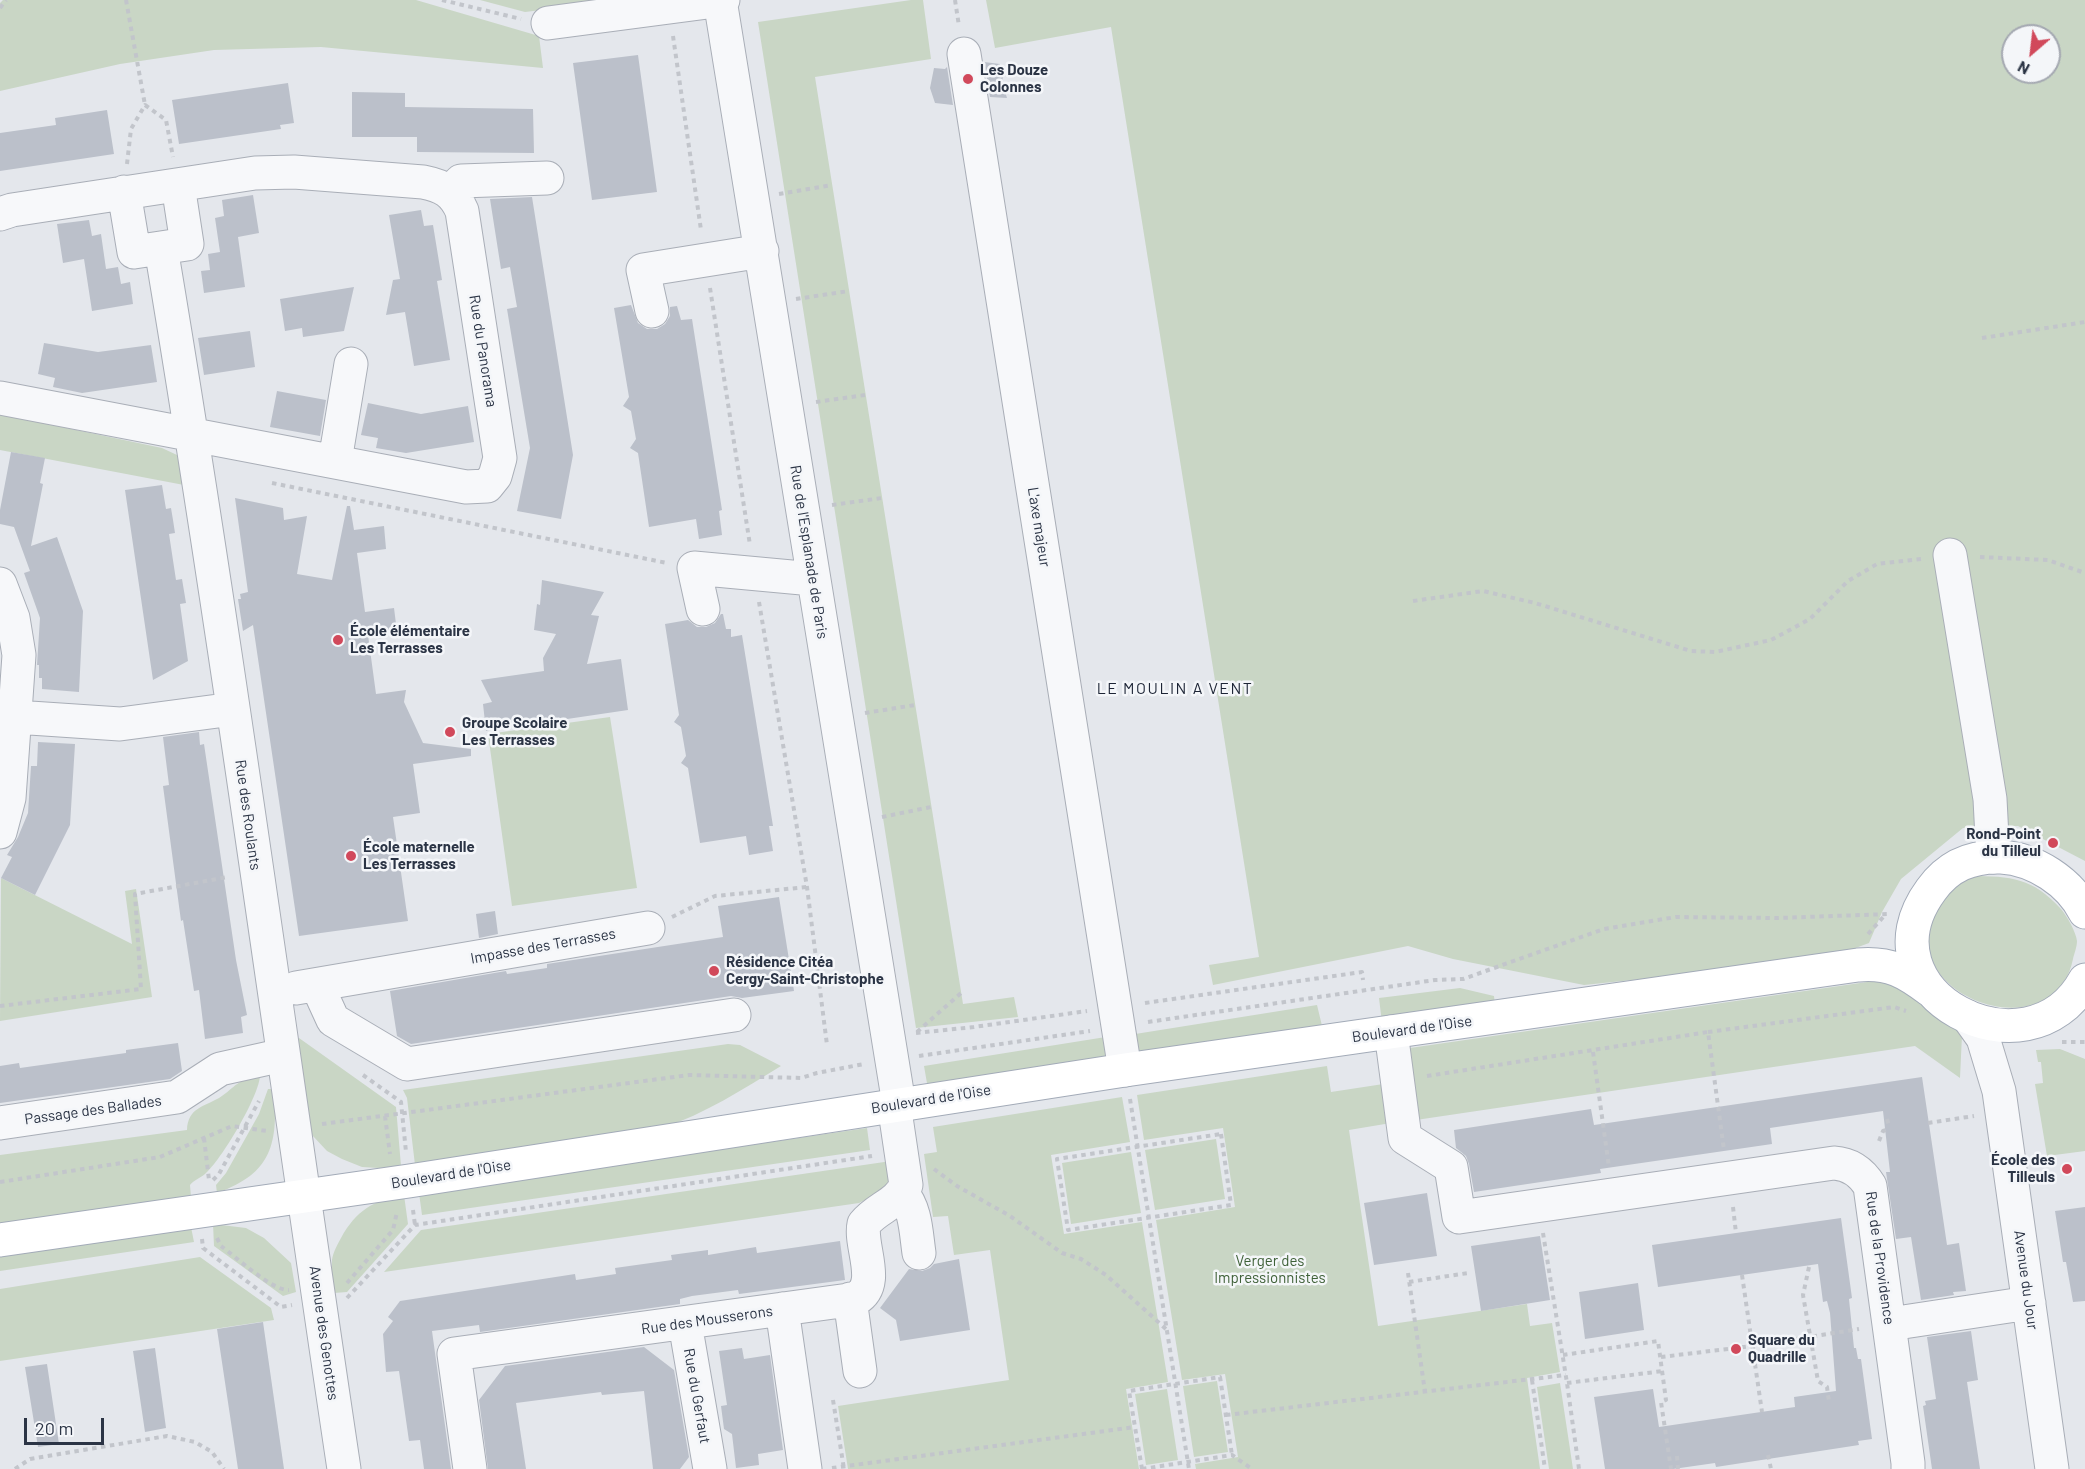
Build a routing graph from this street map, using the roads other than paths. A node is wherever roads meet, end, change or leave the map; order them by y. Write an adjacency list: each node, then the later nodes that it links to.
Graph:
1 (722, 0): 2 (street); 10 (street, Rue de l'Esplanade de Paris)
2 (548, 23)
3 (964, 54): 38 (street, L'axe majeur)
4 (547, 178): 7 (street)
5 (178, 185): 6 (street); 7 (street); 9 (street)
6 (124, 192): 8 (street); 9 (street)
7 (450, 192): 15 (street, Rue du Panorama)
8 (0, 214)
9 (161, 248): 14 (street)
10 (762, 251): 11 (street); 17 (street, Rue de l'Esplanade de Paris)
11 (652, 311)
12 (351, 364): 15 (street)
13 (0, 398): 14 (street, Rue du Panorama)
14 (191, 434): 15 (street, Rue du Panorama); 20 (street, Rue des Roulants)
15 (335, 461)
16 (1950, 555): 23 (street)
17 (813, 579): 19 (street); 40 (street, Rue de l'Esplanade de Paris)
18 (0, 584): 21 (street)
19 (704, 609)
20 (232, 709): 21 (street); 30 (street, Rue des Roulants)
21 (15, 717): 22 (street)
22 (0, 832)
23 (1993, 857): 24 (main road); 25 (main road)
24 (2085, 912)
25 (1905, 917): 27 (main road); 31 (main road)
26 (648, 928): 29 (street, Impasse des Terrasses)
27 (1876, 958): 31 (main road, Boulevard de l'Oise); 36 (main road, Boulevard de l'Oise)
28 (2085, 980): 35 (main road)
29 (317, 985): 30 (street, Impasse des Terrasses); 32 (street)
30 (274, 992): 37 (street, Rue des Roulants)
31 (1920, 1001): 33 (main road)
32 (734, 1015)
33 (1968, 1017): 35 (main road); 39 (street, Avenue du Jour)
34 (2085, 1017): 35 (main road)
35 (2037, 1020): 39 (street, Avenue du Jour)
36 (1391, 1032): 38 (main road, Boulevard de l'Oise); 50 (street, Rue de la Providence)
37 (275, 1057): 41 (street, Passage des Ballades); 43 (street, Rue des Roulants)
38 (1125, 1070): 40 (main road, Boulevard de l'Oise)
39 (1999, 1090): 47 (street, Avenue du Jour)
40 (897, 1104): 42 (street); 43 (main road, Boulevard de l'Oise)
41 (0, 1123)
42 (902, 1193): 45 (street); 46 (street)
43 (305, 1196): 44 (main road, Boulevard de l'Oise); 52 (street, Avenue des Genottes)
44 (0, 1240)
45 (919, 1253)
46 (850, 1299): 48 (street, Rue des Mousserons); 51 (street)
47 (2029, 1303): 50 (street); 57 (street, Avenue du Jour)
48 (782, 1310): 49 (street, Rue des Mousserons); 55 (street)
49 (685, 1323): 53 (street, Rue des Mousserons); 54 (street, Rue du Gerfaut)
50 (1890, 1324): 56 (street, Rue de la Providence)
51 (860, 1371)
52 (344, 1469)
53 (470, 1469)
54 (710, 1469)
55 (805, 1469)
56 (1908, 1469)
57 (2052, 1469)

